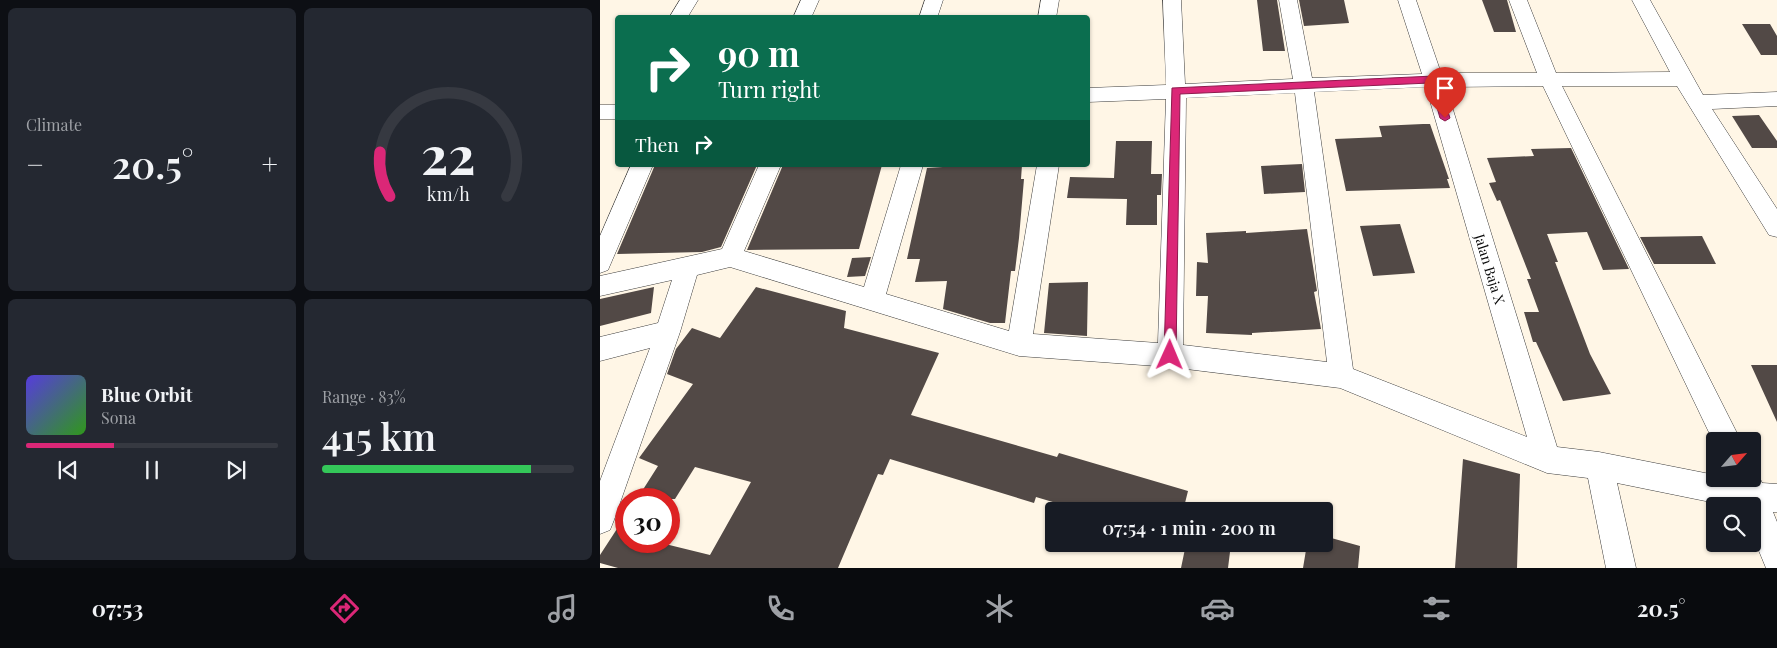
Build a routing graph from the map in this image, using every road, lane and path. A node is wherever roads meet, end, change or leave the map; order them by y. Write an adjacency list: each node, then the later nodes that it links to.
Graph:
1 (689, 0): 10 (street)
2 (810, 0): 11 (street)
3 (934, 0): 12 (street)
4 (1050, 0): 13 (street)
5 (1172, 0): 18 (street)
6 (1288, 0): 17 (street)
7 (1407, 0): 15 (street, Jalan Baja X)
8 (1518, 0): 16 (street)
9 (1641, 0): 14 (street)
10 (680, 15)
11 (803, 15)
12 (929, 15)
13 (1048, 15)
14 (1683, 79): 16 (street); 21 (street)
15 (1434, 80): 16 (street); 17 (street); 40 (street, Jalan Baja X)
16 (1550, 81): 39 (street)
17 (1304, 86): 18 (street); 38 (street)
18 (1176, 91): 19 (street); 37 (street)
19 (1090, 95)
20 (1777, 99): 21 (street)
21 (1698, 102): 28 (street)
22 (600, 112): 23 (street)
23 (615, 112)
24 (641, 167): 30 (street)
25 (769, 167): 29 (street)
26 (911, 167): 33 (street)
27 (1048, 167): 35 (street)
28 (1777, 228)
29 (730, 257): 31 (street); 33 (street)
30 (600, 263)
31 (688, 266): 32 (street); 34 (street)
32 (600, 286)
33 (872, 300): 35 (street)
34 (668, 332): 36 (street); 43 (street)
35 (1019, 345): 37 (street)
36 (600, 349)
37 (1170, 355): 38 (street)
38 (1341, 376): 40 (street)
39 (1723, 432)
40 (1547, 459): 41 (street)
41 (1599, 466): 42 (street); 45 (street)
42 (1759, 491): 44 (street)
43 (600, 520)
44 (1777, 560)
45 (1622, 568)

